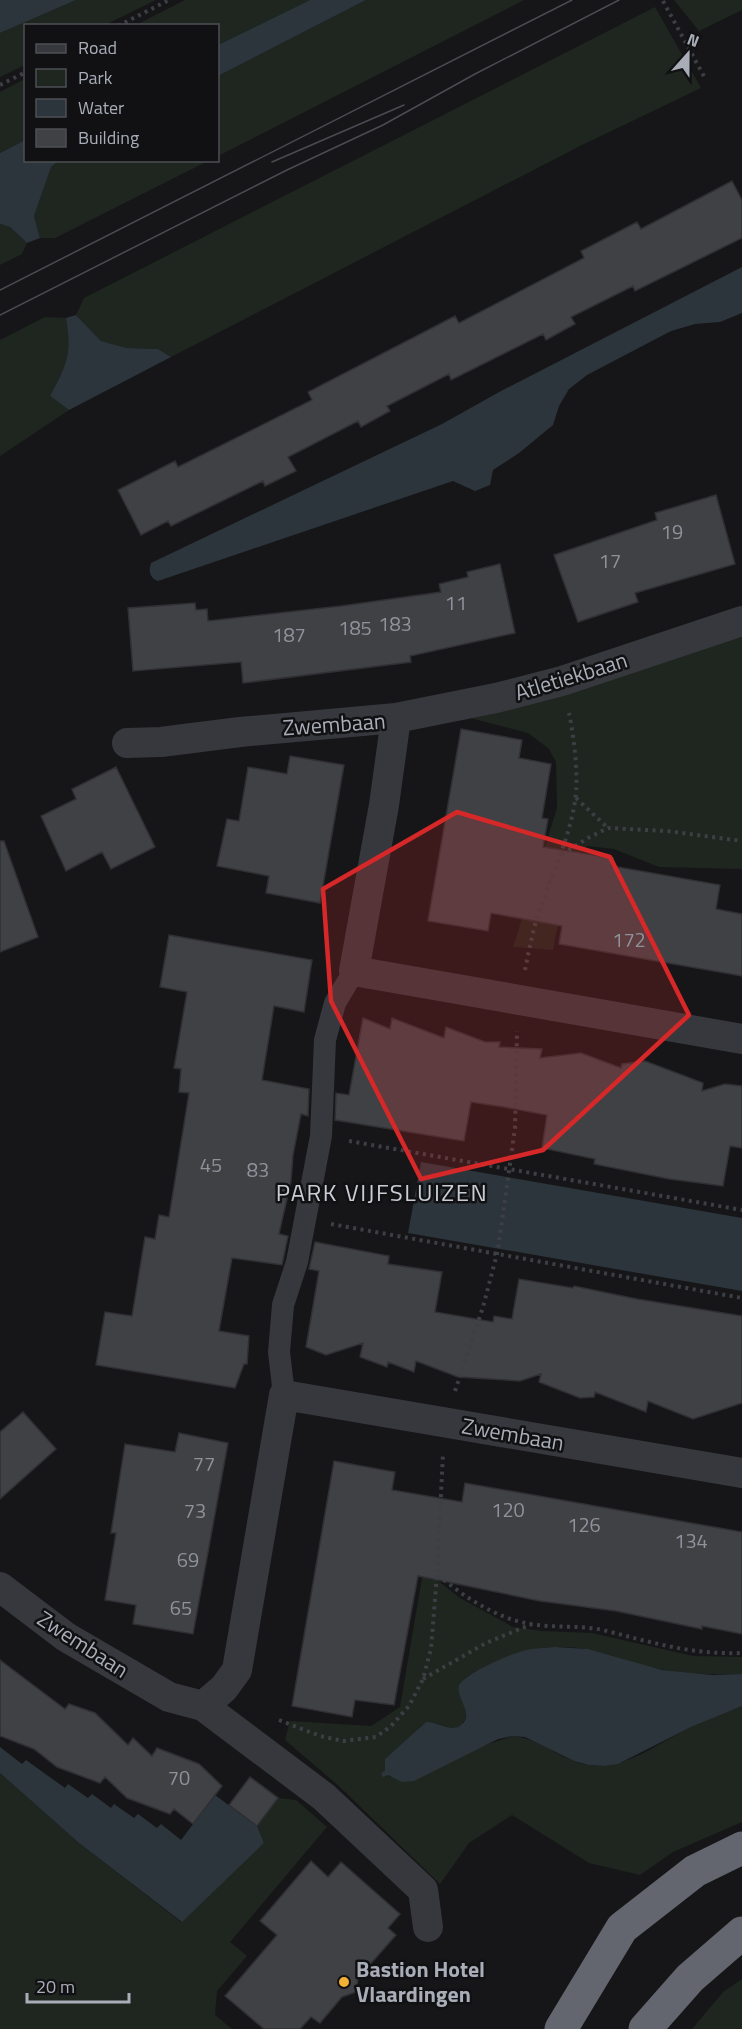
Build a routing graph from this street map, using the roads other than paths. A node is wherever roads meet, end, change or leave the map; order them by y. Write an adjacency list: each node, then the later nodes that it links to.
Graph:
1 (742, 621): 2 (street, Atletiekbaan)
2 (396, 718): 3 (street, Zwembaan); 4 (street, Zwembaan)
3 (127, 743)
4 (354, 971): 5 (street); 6 (street, Zwembaan)
5 (742, 1039)
6 (284, 1395): 7 (street, Zwembaan); 9 (street, Zwembaan)
7 (742, 1473)
8 (0, 1587): 9 (street, Zwembaan)
9 (203, 1706): 11 (street, Zwembaan)
10 (742, 1848): 13 (highway)
11 (428, 1928)
12 (742, 1933): 14 (highway)
13 (561, 2029)
14 (645, 2029)

